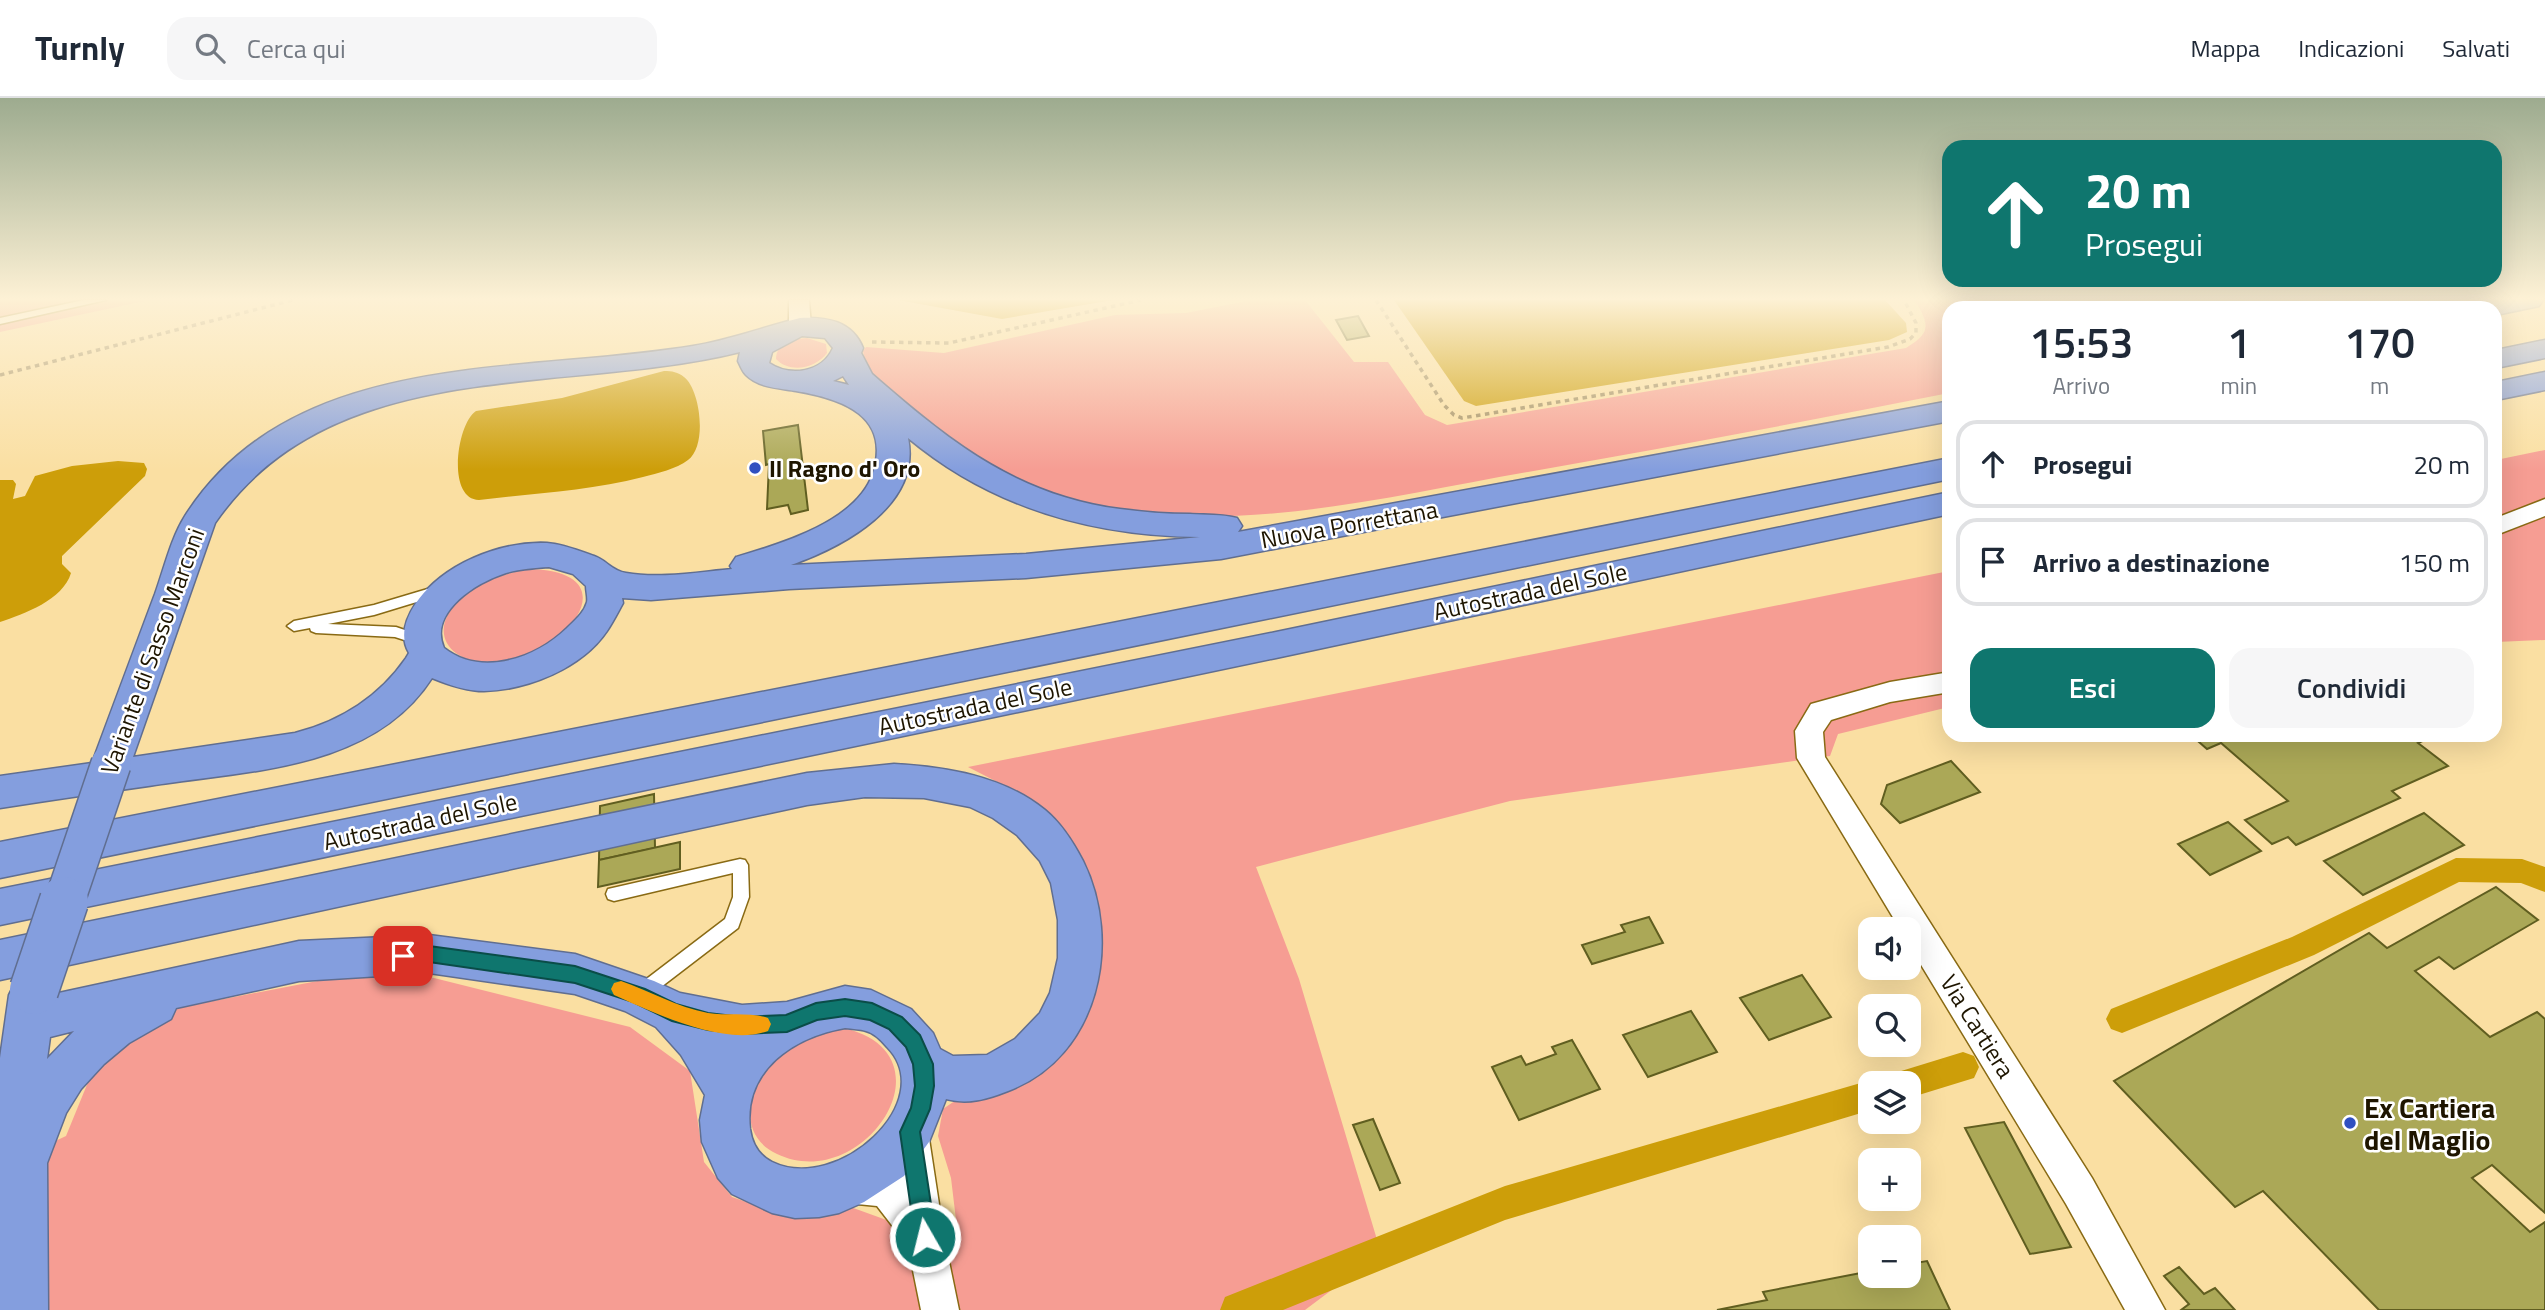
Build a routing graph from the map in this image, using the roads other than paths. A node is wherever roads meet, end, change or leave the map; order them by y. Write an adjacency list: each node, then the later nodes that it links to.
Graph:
1 (679, 357): 28 (highway, Variante di Sasso Marconi, bridge)
2 (707, 357): 6 (highway)
3 (754, 357): 6 (highway)
4 (841, 357): 7 (highway)
5 (850, 357): 14 (highway)
6 (756, 366): 7 (highway)
7 (792, 380): 19 (highway)
8 (2545, 381): 9 (highway)
9 (2502, 390)
10 (1942, 413): 14 (highway, Nuova Porrettana)
11 (1942, 470): 24 (highway, Autostrada del Sole)
12 (1942, 505): 26 (highway, Autostrada del Sole)
13 (2545, 506): 15 (street)
14 (1440, 508): 17 (highway, Nuova Porrettana)
15 (2502, 524)
16 (600, 577): 18 (highway); 19 (highway); 20 (highway)
17 (741, 582): 19 (highway); 20 (highway)
18 (452, 586): 21 (highway); 21 (lane)
19 (651, 588)
20 (588, 633): 21 (highway)
21 (424, 647): 23 (highway)
22 (1942, 683): 39 (street, Via Cartiera)
23 (0, 792)
24 (0, 860)
25 (614, 894): 29 (lane)
26 (0, 907)
27 (220, 978): 28 (highway); 29 (highway); 34 (highway)
28 (20, 990): 31 (highway); 34 (highway, Variante di Sasso Marconi)
29 (655, 1004): 30 (highway); 32 (highway)
30 (787, 1023): 31 (highway); 32 (highway)
31 (923, 1064): 33 (highway)
32 (728, 1092): 35 (highway)
33 (910, 1132): 35 (highway); 36 (street)
34 (22, 1171): 37 (highway, Variante di Sasso Marconi)
35 (847, 1185): 36 (street)
36 (925, 1237): 38 (street)
37 (21, 1310)
38 (940, 1310)
39 (2146, 1310)

